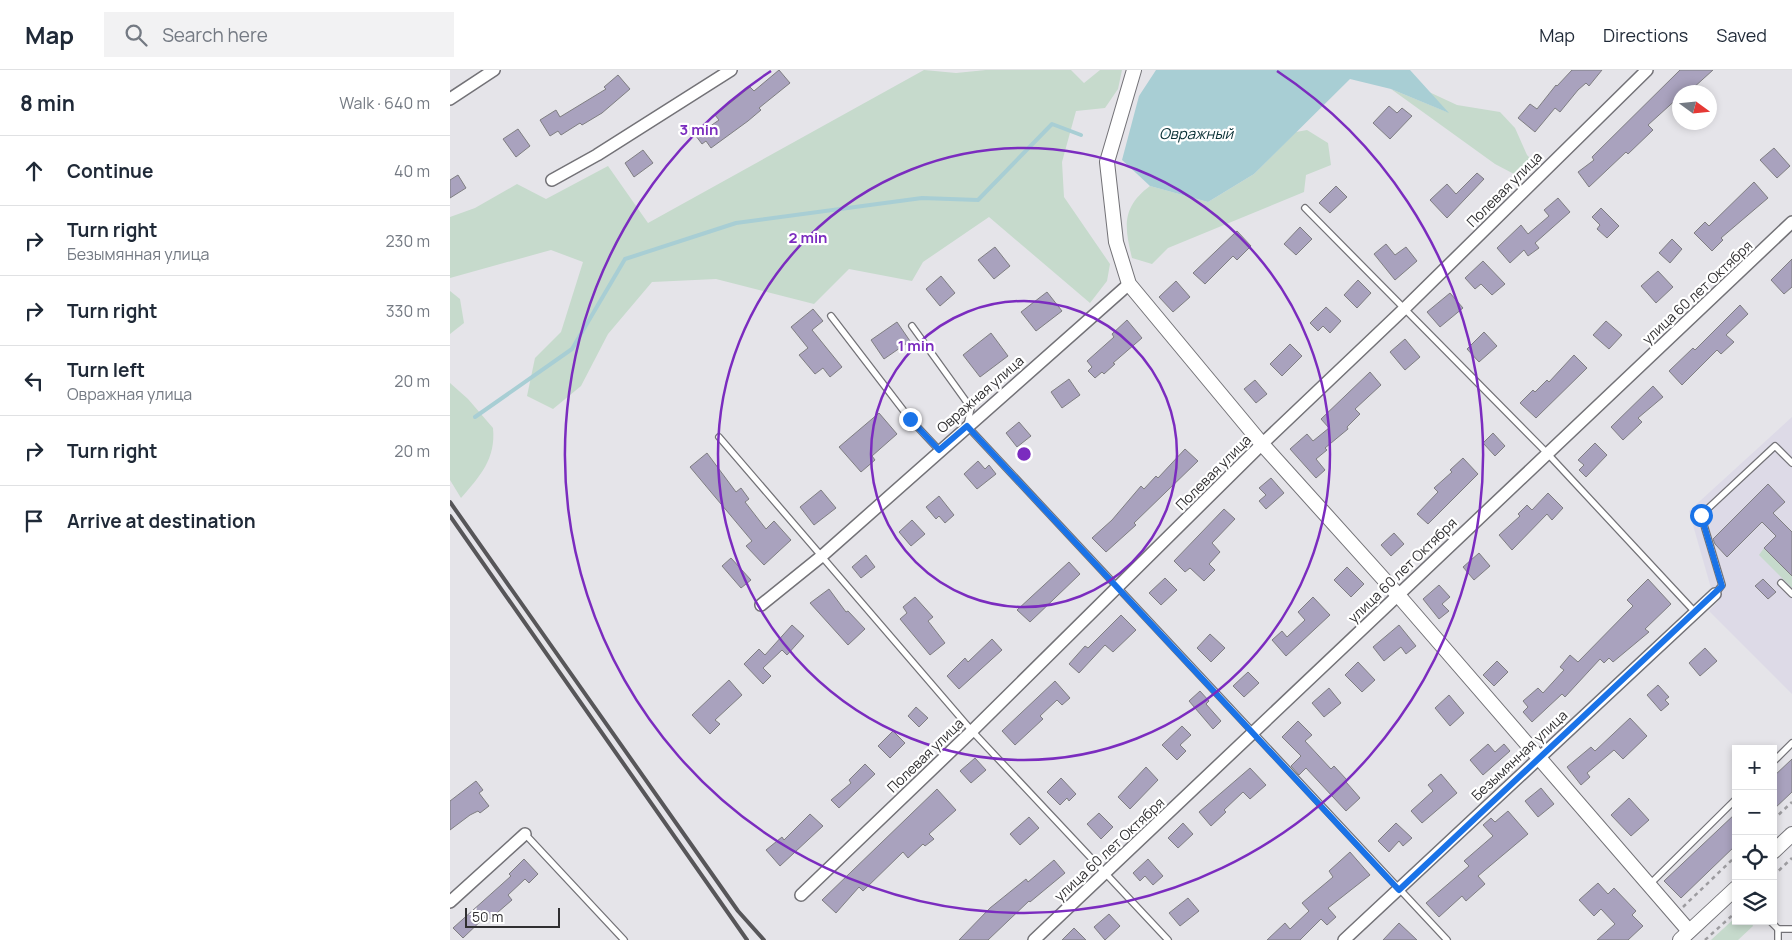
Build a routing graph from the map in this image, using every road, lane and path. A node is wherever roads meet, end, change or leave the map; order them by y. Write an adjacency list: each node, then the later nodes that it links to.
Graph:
1 (494, 70): 5 (street)
2 (731, 70): 6 (street)
3 (1134, 70): 9 (street)
4 (1647, 70): 10 (street, Полевая улица)
5 (450, 99)
6 (552, 180)
7 (1305, 208): 10 (lane)
8 (1792, 222): 17 (street, улица 60 лет Октября)
9 (1129, 284): 13 (street, Овражная улица); 15 (street)
10 (1405, 308): 15 (street, Полевая улица); 17 (lane)
11 (831, 316): 16 (lane)
12 (912, 326): 13 (lane)
13 (967, 426): 16 (street, Овражная улица); 21 (lane)
14 (719, 438): 19 (lane)
15 (1262, 444): 21 (street, Полевая улица); 24 (street)
16 (939, 450): 19 (street, Овражная улица)
17 (1547, 453): 24 (street, улица 60 лет Октября); 26 (lane)
18 (1792, 463): 22 (lane)
19 (822, 555): 25 (street, Овражная улица); 27 (lane)
20 (1781, 583): 23 (lane)
21 (1119, 587): 27 (street, Полевая улица); 28 (lane)
22 (1715, 594): 26 (street, Безымянная улица)
23 (1792, 594)
24 (1398, 595): 28 (street, улица 60 лет Октября); 30 (street)
25 (761, 605)
26 (1694, 611): 30 (street, Безымянная улица)
27 (972, 731): 41 (lane); 45 (street, Полевая улица)
28 (1253, 733): 41 (street, улица 60 лет Октября); 43 (lane)
29 (1792, 743): 31 (lane)
30 (1539, 757): 42 (street); 43 (street, Безымянная улица)
31 (1777, 758)
32 (1792, 802): 34 (path)
33 (1732, 803): 42 (lane)
34 (1777, 816)
35 (525, 834): 46 (street); 53 (lane)
36 (1792, 834): 37 (street)
37 (1777, 848)
38 (1792, 858): 40 (path)
39 (1732, 860): 47 (path)
40 (1777, 872)
41 (1105, 873): 54 (street, улица 60 лет Октября); 55 (lane)
42 (1649, 885): 47 (street)
43 (1399, 890): 56 (street, Безымянная улица); 57 (lane)
44 (1732, 892): 52 (street)
45 (801, 895)
46 (450, 902)
47 (1675, 914): 52 (street)
48 (1732, 916): 58 (path)
49 (1774, 925): 50 (lane)
50 (1778, 929): 51 (lane); 59 (lane)
51 (1792, 929)
52 (1684, 936)
53 (624, 940)
54 (1034, 940)
55 (1168, 940)
56 (1344, 940)
57 (1447, 940)
58 (1705, 940)
59 (1778, 940)

